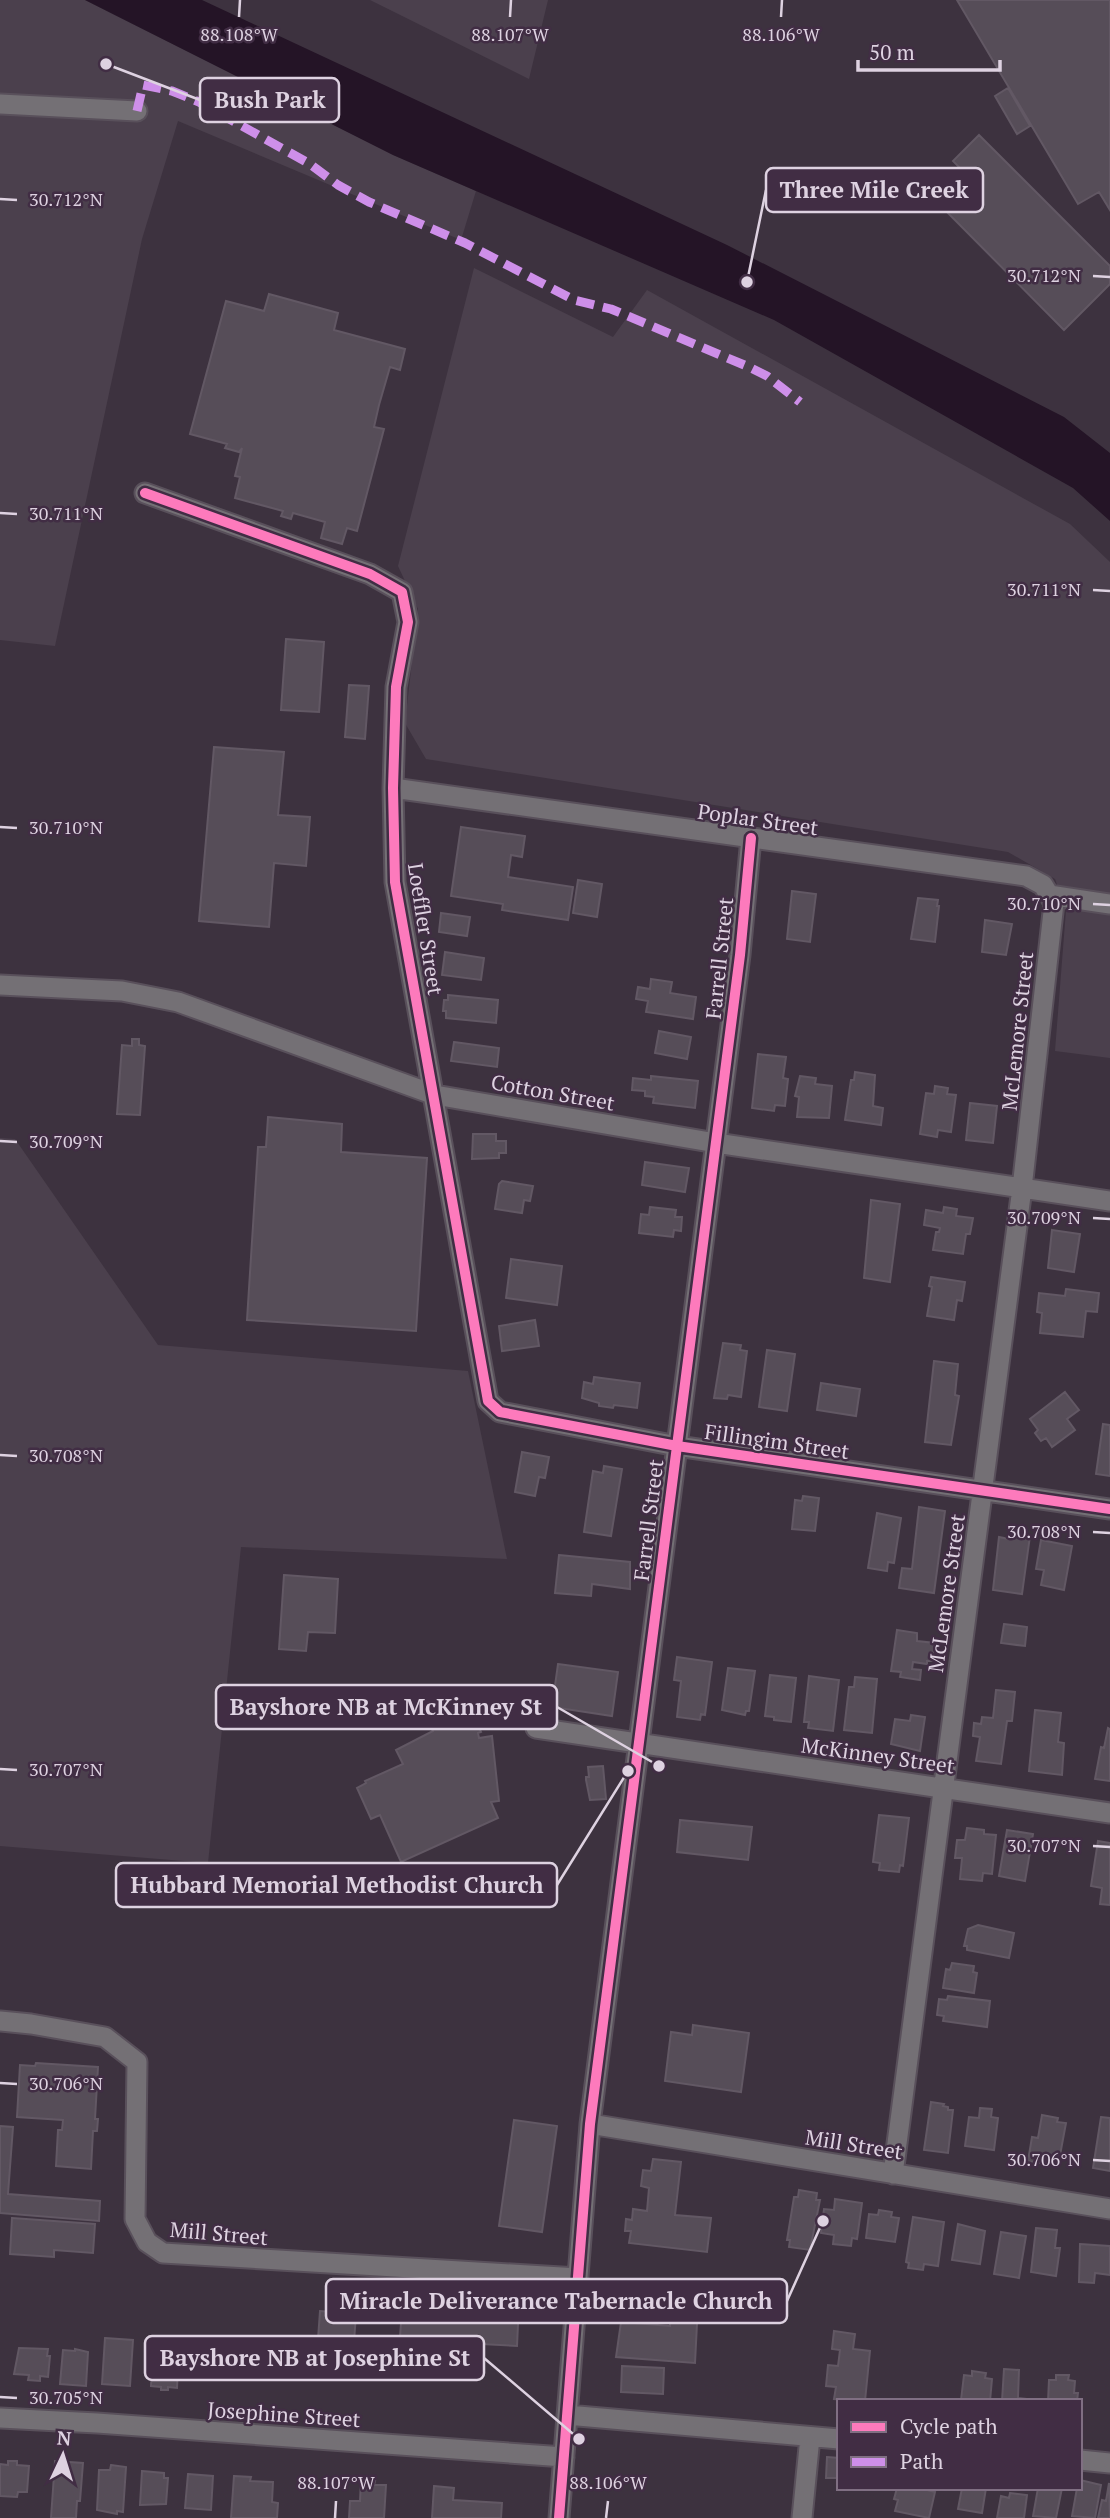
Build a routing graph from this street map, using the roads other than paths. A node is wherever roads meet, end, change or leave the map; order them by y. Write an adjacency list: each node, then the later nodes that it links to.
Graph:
1 (0, 104): 2 (street)
2 (137, 111)
3 (145, 493): 4 (street, Loeffler Street)
4 (393, 788): 5 (street, Poplar Street); 9 (street, Loeffler Street)
5 (751, 838): 6 (street, Poplar Street); 10 (street, Farrell Street)
6 (1049, 894): 7 (street, Poplar Street); 11 (street, McLemore Street)
7 (1110, 904)
8 (0, 985): 9 (street, Cotton Street)
9 (435, 1095): 10 (street, Cotton Street); 13 (street, Loeffler Street)
10 (716, 1143): 11 (street, Cotton Street); 14 (street, Farrell Street)
11 (1022, 1188): 12 (street, Cotton Street); 15 (street, McLemore Street)
12 (1110, 1202)
13 (473, 1316): 14 (street, Fillingim Street)
14 (677, 1446): 15 (street, Fillingim Street); 18 (street, Farrell Street)
15 (982, 1490): 16 (street, Fillingim Street); 19 (street, McLemore Street)
16 (1110, 1509)
17 (536, 1728): 18 (street, McKinney Street)
18 (639, 1743): 19 (street, McKinney Street); 22 (street, Farrell Street)
19 (943, 1788): 20 (street, McKinney Street); 23 (street, McLemore Street)
20 (1110, 1812)
21 (0, 2021): 25 (street, Mill Street)
22 (590, 2124): 23 (street, Mill Street); 25 (street, Farrell Street)
23 (892, 2174): 24 (street, Mill Street)
24 (1110, 2209)
25 (578, 2278): 26 (street, Farrell Street)
26 (567, 2416): 28 (street); 30 (street, Farrell Street)
27 (0, 2418): 30 (street, Josephine Street)
28 (810, 2437): 29 (street); 34 (street)
29 (837, 2439)
30 (564, 2457): 33 (street, Farrell Street)
31 (1082, 2460): 32 (street)
32 (1110, 2463)
33 (559, 2518)
34 (802, 2518)

